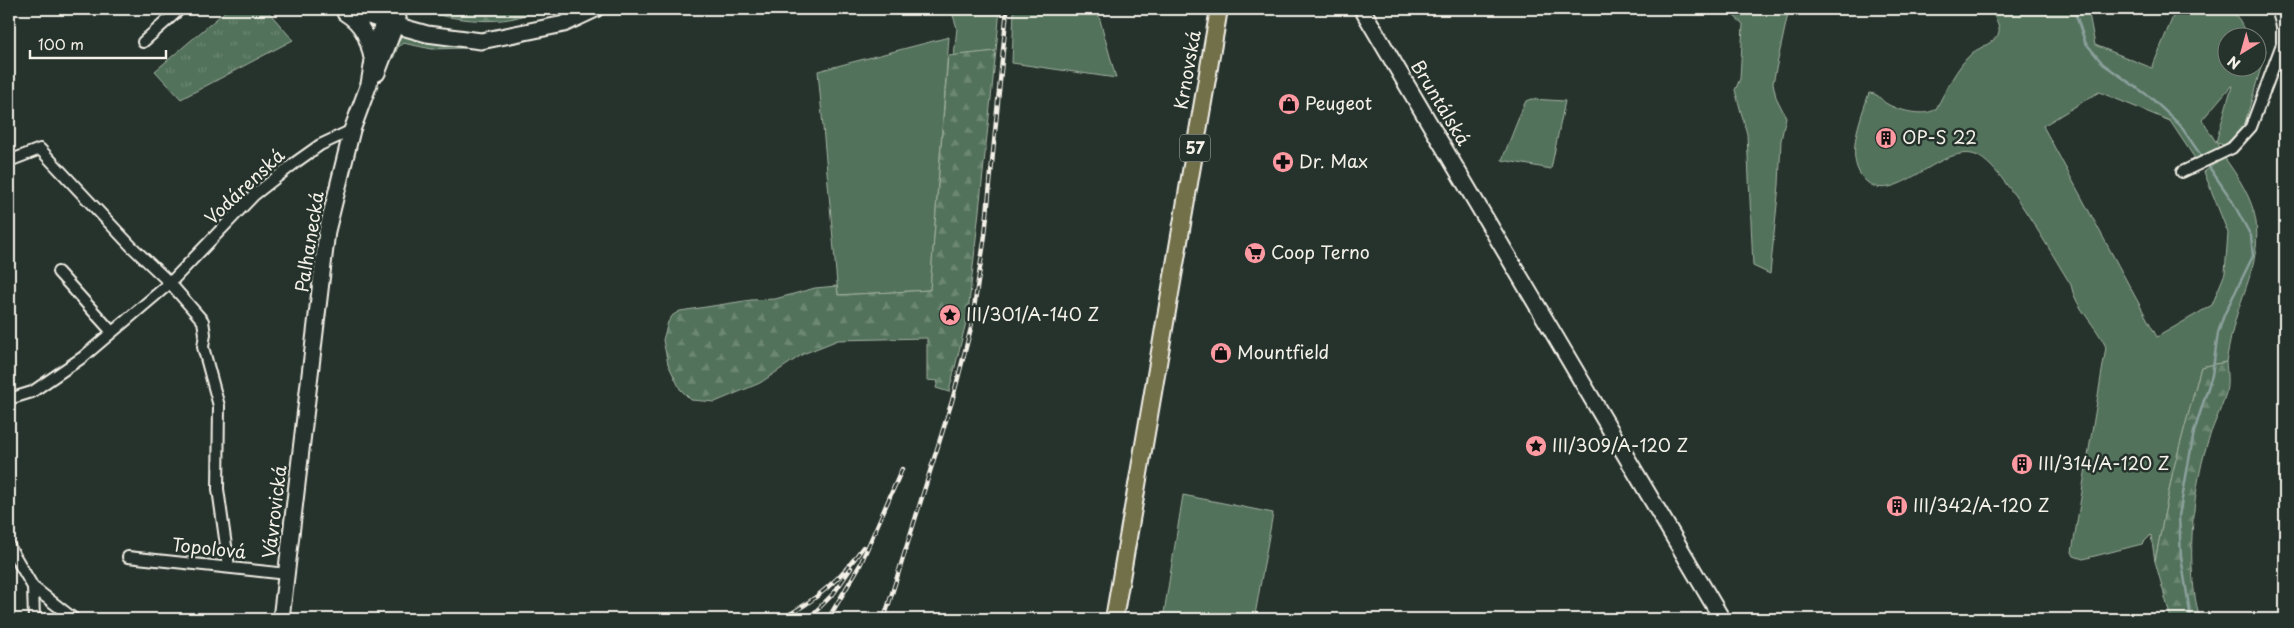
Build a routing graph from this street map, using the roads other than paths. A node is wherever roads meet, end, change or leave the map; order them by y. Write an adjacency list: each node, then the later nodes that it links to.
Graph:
1 (180, 9): 9 (street)
2 (340, 9): 10 (street)
3 (348, 9): 8 (street)
4 (596, 9): 8 (street)
5 (1219, 9): 28 (main road, Krnovská / 57)
6 (1362, 9): 29 (street, Bruntálská)
7 (2277, 9): 14 (street)
8 (388, 17): 10 (street, Palhanecká); 11 (street, Palhanecká)
9 (143, 42)
10 (373, 62): 11 (street, Palhanecká)
11 (369, 84): 12 (street, Palhanecká)
12 (352, 130): 16 (street, Vodárenská); 19 (street, Palhanecká)
13 (9, 161): 16 (street)
14 (2182, 172)
15 (58, 272): 17 (street)
16 (170, 283): 17 (street, Vodárenská); 22 (street)
17 (112, 332): 18 (street, Vodárenská)
18 (9, 399)
19 (307, 410): 23 (street, Vávrovická)
20 (9, 546): 24 (street)
21 (128, 557): 22 (street, Topolová)
22 (229, 567): 23 (street, Topolová)
23 (286, 574): 27 (street, Vávrovická)
24 (33, 587): 25 (street); 26 (street)
25 (34, 619)
26 (74, 619)
27 (281, 619)
28 (1114, 619)
29 (1722, 619)

